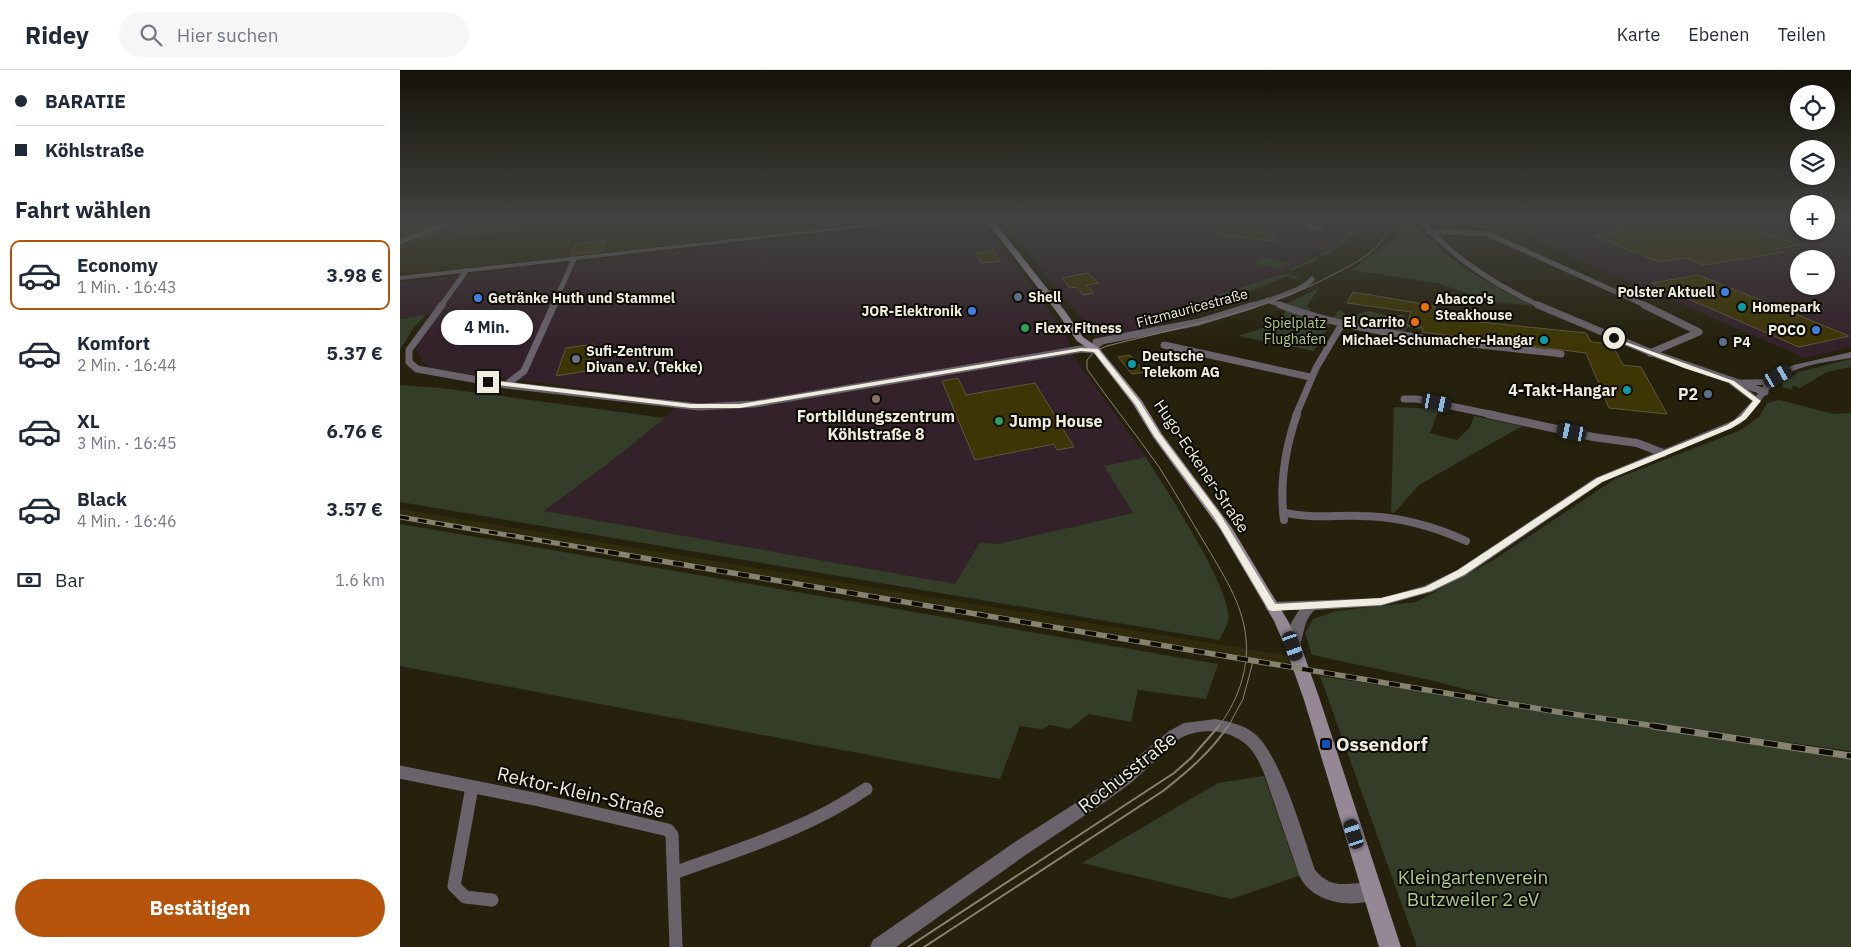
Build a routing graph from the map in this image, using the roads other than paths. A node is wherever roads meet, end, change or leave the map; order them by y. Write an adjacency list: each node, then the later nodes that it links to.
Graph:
1 (566, 260): 6 (street)
2 (574, 260): 19 (street)
3 (1022, 260): 11 (main road, Hugo-Eckener-Straße)
4 (1462, 260): 13 (street)
5 (1547, 260): 13 (street)
6 (466, 271): 7 (street); 19 (street, Fitzmauricestraße)
7 (400, 278)
8 (1312, 279): 9 (street, Fitzmauricestraße)
9 (1267, 300): 10 (street); 11 (street, Fitzmauricestraße)
10 (1342, 324): 14 (street); 16 (street)
11 (1089, 344): 19 (street, Fitzmauricestraße); 26 (main road, Hugo-Eckener-Straße)
12 (1164, 345): 16 (street)
13 (1650, 353): 18 (street)
14 (1560, 354)
15 (1851, 355): 17 (street)
16 (1307, 377): 24 (street)
17 (1772, 381): 18 (street); 20 (street)
18 (1732, 382): 20 (street); 22 (street)
19 (506, 385)
20 (1765, 392): 22 (street)
21 (1404, 399): 23 (street)
22 (1757, 401): 23 (street)
23 (1663, 453): 25 (street)
24 (1466, 541)
25 (1312, 606): 26 (street); 27 (street)
26 (1272, 607): 27 (main road, Hugo-Eckener-Straße)
27 (1293, 646): 32 (main road, Hugo-Eckener-Straße)
28 (400, 772): 29 (street, Rektor-Klein-Straße)
29 (472, 787): 31 (street, Rektor-Klein-Straße); 33 (street)
30 (866, 789): 31 (street)
31 (674, 873): 34 (street, Rektor-Klein-Straße)
32 (1373, 892): 35 (street, Rochusstraße); 36 (main road, Hugo-Eckener-Straße)
33 (492, 900)
34 (676, 947)
35 (880, 947)
36 (1390, 947)

